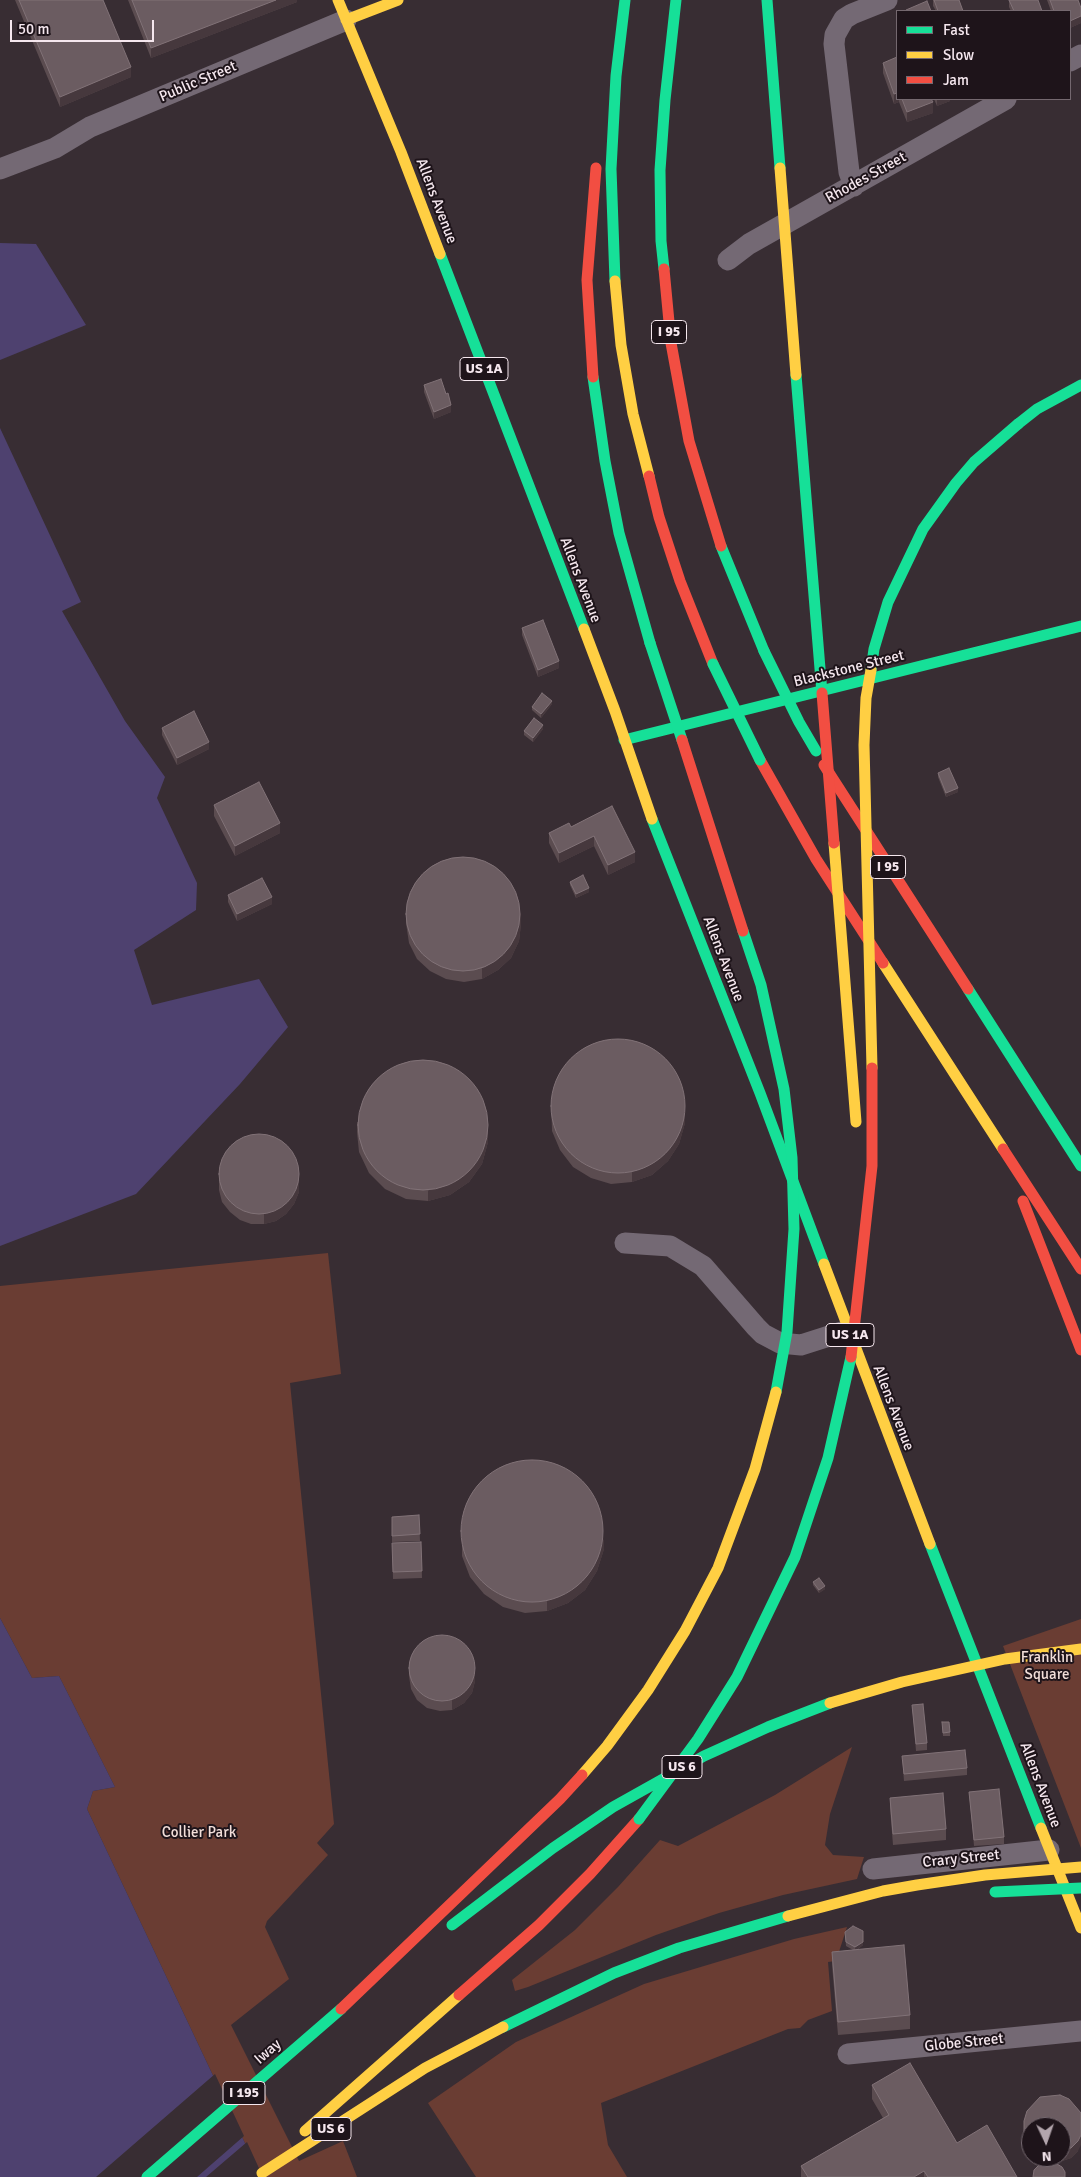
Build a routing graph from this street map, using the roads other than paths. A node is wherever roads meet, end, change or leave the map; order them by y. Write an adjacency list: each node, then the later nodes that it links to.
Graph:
1 (338, 0): 7 (main road, Allens Avenue / US 1A)
2 (398, 0): 7 (main road, Public Street)
3 (625, 0): 8 (main road)
4 (676, 0): 18 (main road, I 95, bridge)
5 (767, 0): 16 (main road, bridge)
6 (887, 0): 11 (street)
7 (346, 20): 10 (street, Public Street); 15 (main road, Allens Avenue / US 1A)
8 (616, 76): 17 (main road, bridge); 36 (main road, bridge)
9 (1004, 100): 11 (street, Rhodes Street)
10 (0, 169)
11 (854, 186): 12 (street, Rhodes Street)
12 (728, 260)
13 (1081, 385): 21 (main road, bridge)
14 (1081, 626): 15 (main road, Blackstone Street)
15 (624, 740): 23 (main road, Allens Avenue / US 1A)
16 (857, 1131)
17 (1001, 1146): 22 (main road); 24 (main road)
18 (1081, 1166)
19 (860, 1174): 21 (main road, bridge)
20 (625, 1243): 23 (street)
21 (862, 1253): 39 (main road, bridge)
22 (1081, 1269)
23 (848, 1330): 26 (main road, Allens Avenue / US 1A)
24 (1081, 1350)
25 (1081, 1649): 34 (main road, US 6, bridge)
26 (1049, 1850): 28 (street, Crary Street); 33 (main road, Allens Avenue / US 1A)
27 (1081, 1867): 32 (main road, US 6, bridge)
28 (873, 1869)
29 (1081, 1888): 30 (main road, bridge)
30 (981, 1892)
31 (906, 1899): 32 (main road, bridge)
32 (788, 1916): 39 (main road, US 6)
33 (1081, 1928)
34 (441, 1933)
35 (426, 1944): 36 (main road, bridge)
36 (341, 2009): 40 (main road, Iway / I 195)
37 (1081, 2030): 38 (street, Globe Street)
38 (848, 2054)
39 (260, 2175)
40 (147, 2177)

